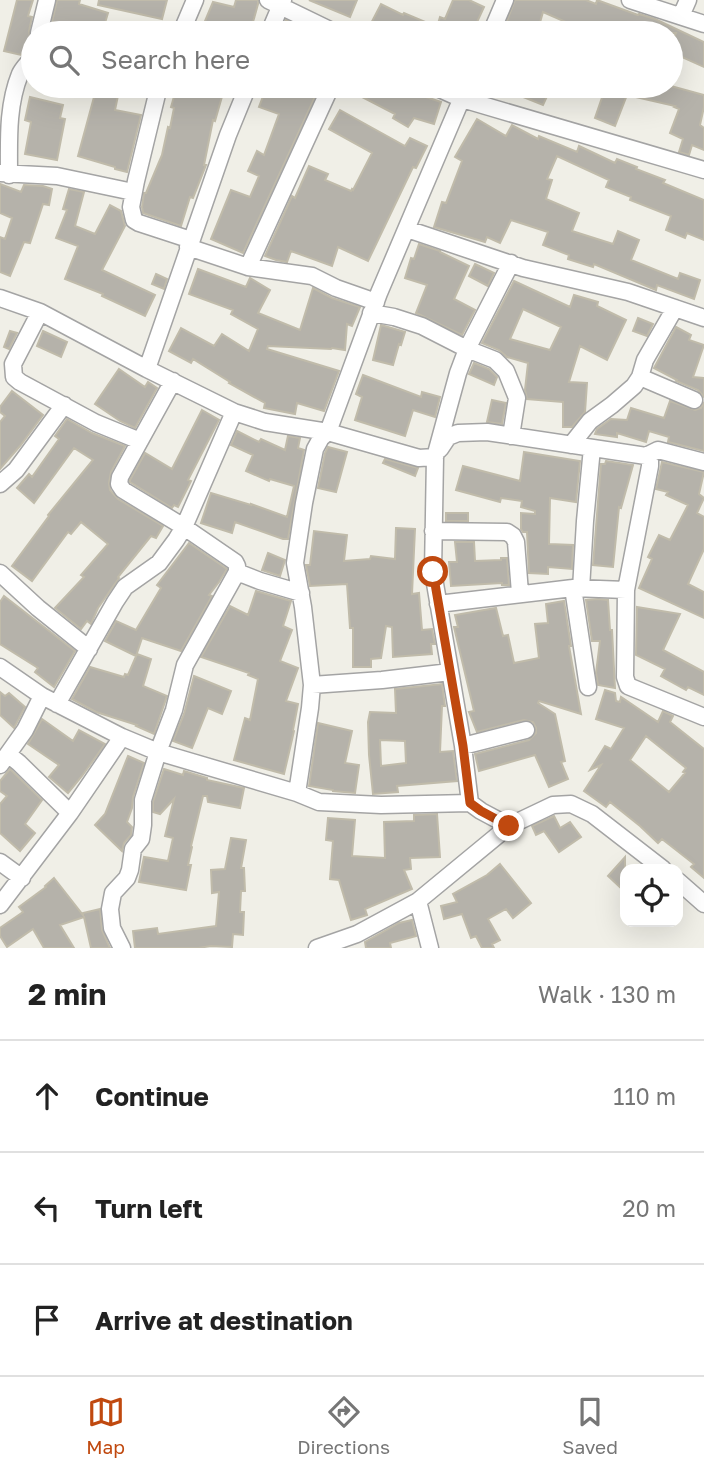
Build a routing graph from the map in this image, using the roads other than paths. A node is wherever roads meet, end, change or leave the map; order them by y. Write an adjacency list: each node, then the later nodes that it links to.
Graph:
1 (47, 0): 8 (street)
2 (195, 0): 9 (street)
3 (505, 0): 12 (street)
4 (630, 0): 7 (street)
5 (688, 0): 7 (street)
6 (277, 2): 10 (street); 11 (street)
7 (681, 16): 13 (street)
8 (42, 21)
9 (186, 21)
10 (272, 21)
11 (313, 21)
12 (496, 21)
13 (704, 24)
14 (21, 72): 15 (street)
15 (8, 85): 22 (street)
16 (156, 98): 23 (street)
17 (243, 98): 25 (street)
18 (325, 98): 27 (street)
19 (462, 98): 24 (street)
20 (482, 98): 21 (street)
21 (704, 170)
22 (5, 174): 23 (street)
23 (134, 192): 25 (street)
24 (407, 229): 26 (street); 29 (street)
25 (190, 244): 27 (street); 34 (street)
26 (511, 263): 30 (street); 33 (street)
27 (248, 267): 29 (street)
28 (0, 298): 31 (street)
29 (373, 307): 33 (street); 40 (street)
30 (675, 307): 32 (street); 35 (street)
31 (40, 312): 34 (street); 38 (street)
32 (704, 318)
33 (467, 349): 41 (street); 46 (street)
34 (147, 369): 36 (street)
35 (640, 377): 37 (street); 43 (street)
36 (173, 381): 39 (street); 42 (street)
37 (694, 400)
38 (64, 405): 42 (street); 48 (street)
39 (234, 412): 40 (street); 49 (street)
40 (328, 432): 46 (street); 55 (street)
41 (511, 436): 43 (street); 46 (street)
42 (140, 441): 49 (street)
43 (571, 445): 44 (street)
44 (592, 448): 45 (street); 53 (street)
45 (646, 456): 47 (street); 54 (street)
46 (435, 457): 50 (street)
47 (704, 462)
48 (0, 484)
49 (184, 527): 51 (street); 58 (street)
50 (433, 531): 56 (street); 57 (street)
51 (237, 572): 55 (street); 69 (street)
52 (2, 579): 58 (street)
53 (577, 589): 54 (street); 56 (street); 62 (street)
54 (626, 590): 65 (street)
55 (301, 593): 61 (street)
56 (520, 593): 57 (street)
57 (438, 604): 60 (street)
58 (89, 649): 64 (street)
59 (0, 667): 63 (street)
60 (450, 672): 61 (street); 68 (street)
61 (312, 685): 71 (street)
62 (588, 687)
63 (42, 696): 64 (street); 70 (street)
64 (57, 704): 67 (street)
65 (704, 717)
66 (526, 730): 68 (street)
67 (122, 737): 69 (street); 73 (street)
68 (463, 746): 72 (street)
69 (158, 752): 71 (street); 82 (street)
70 (4, 760): 73 (street)
71 (297, 793): 72 (street)
72 (470, 803): 74 (street)
73 (70, 813): 77 (street)
74 (509, 826): 76 (street); 79 (street)
75 (0, 862): 77 (street)
76 (657, 864)
77 (22, 878): 81 (street)
78 (683, 885): 80 (street)
79 (418, 901): 83 (street); 84 (street)
80 (704, 904)
81 (0, 905)
82 (122, 948)
83 (317, 948)
84 (430, 948)

